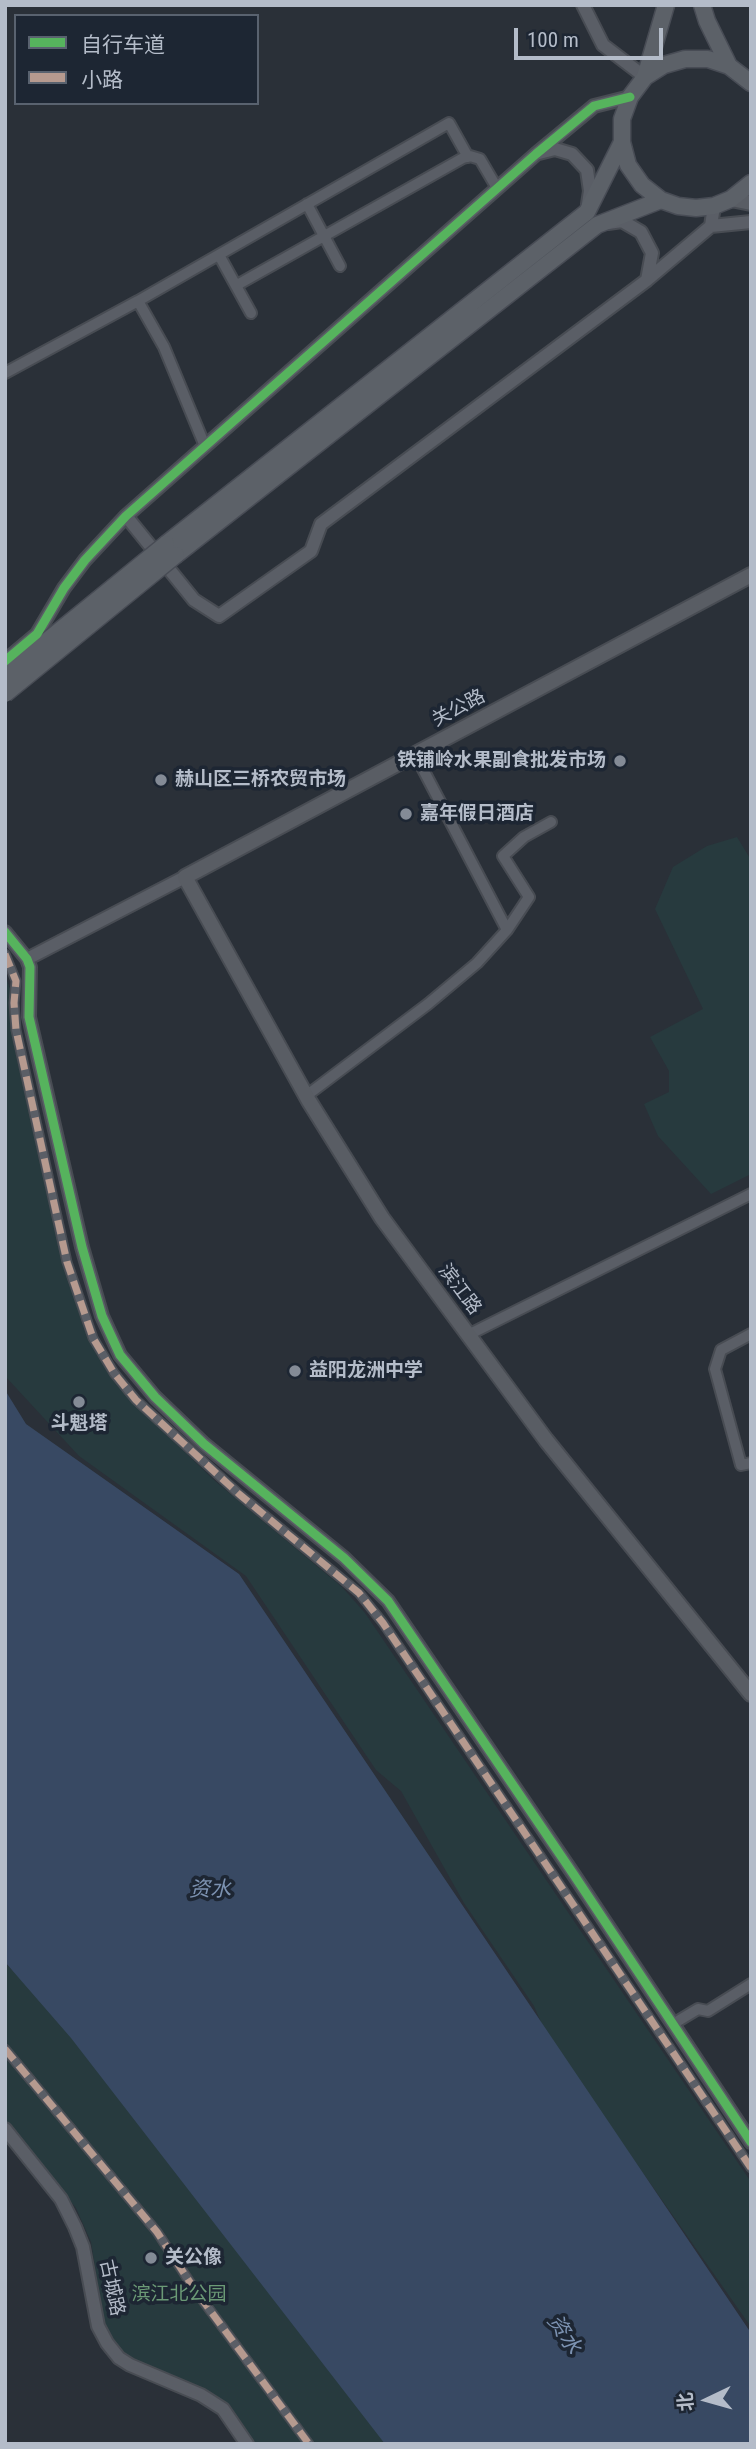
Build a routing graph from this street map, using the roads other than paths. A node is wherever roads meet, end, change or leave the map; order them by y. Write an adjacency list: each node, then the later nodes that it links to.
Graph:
1 (583, 5): 5 (street)
2 (666, 5): 5 (main road)
3 (702, 5): 4 (main road)
4 (729, 66): 5 (main road); 6 (main road)
5 (645, 77): 7 (main road)
6 (751, 83)
7 (630, 97): 8 (main road); 9 (street)
8 (621, 142): 14 (main road); 18 (main road)
9 (536, 154): 12 (street); 18 (street)
10 (468, 157): 12 (street); 16 (street); 21 (street)
11 (751, 183): 13 (main road)
12 (497, 188): 29 (street)
13 (731, 199): 15 (main road); 17 (main road)
14 (662, 200): 17 (main road); 18 (main road)
15 (751, 203)
16 (307, 205): 21 (street); 22 (street)
17 (714, 205): 20 (street)
18 (592, 219): 24 (street); 31 (main road)
19 (751, 222): 20 (street)
20 (711, 226): 24 (street)
21 (324, 236): 23 (street); 25 (street)
22 (219, 255): 25 (street); 26 (street)
23 (340, 266)
24 (647, 280): 30 (street)
25 (237, 285): 27 (street)
26 (138, 301): 28 (street); 29 (street)
27 (251, 313)
28 (5, 373)
29 (205, 446): 30 (street)
30 (126, 516): 33 (street)
31 (171, 549): 34 (main road, bridge); 35 (main road, bridge)
32 (751, 575): 36 (main road, 关公路)
33 (5, 661)
34 (5, 675)
35 (5, 694)
36 (415, 754): 38 (main road, 关公路); 39 (street)
37 (551, 822): 39 (street)
38 (185, 877): 42 (street); 43 (main road, 滨江路)
39 (507, 930): 43 (street)
40 (5, 932): 42 (street)
41 (5, 954): 54 (street)
42 (27, 959): 50 (street)
43 (306, 1096): 45 (main road, 滨江路)
44 (751, 1194): 45 (street)
45 (468, 1335): 48 (main road, 滨江路)
46 (751, 1335): 47 (street)
47 (751, 1463)
48 (751, 1694)
49 (751, 1984): 50 (street)
50 (673, 2024): 53 (street)
51 (5, 2049): 56 (street)
52 (5, 2129): 55 (street, 古城路)
53 (751, 2142)
54 (751, 2168)
55 (247, 2444)
56 (309, 2444)

